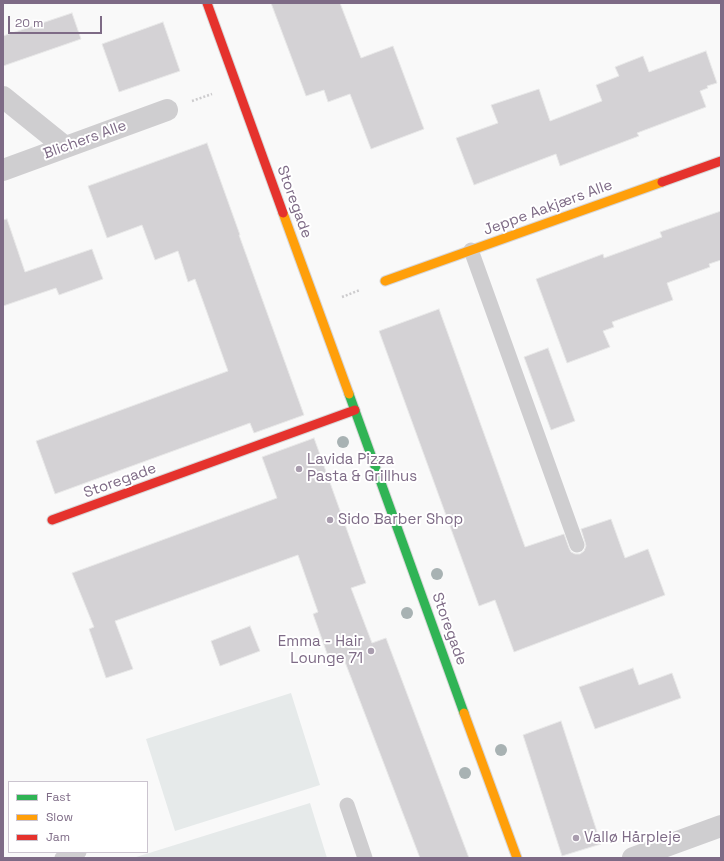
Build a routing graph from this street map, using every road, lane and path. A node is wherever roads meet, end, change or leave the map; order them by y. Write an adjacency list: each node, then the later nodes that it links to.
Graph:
1 (207, 3): 2 (street, Storegade)
2 (237, 85): 4 (path); 10 (street, Storegade)
3 (3, 97): 5 (street)
4 (167, 110): 5 (street, Blichers Alle)
5 (65, 147): 7 (street, Blichers Alle)
6 (721, 161): 8 (street, Jeppe Aakjærs Alle)
7 (3, 170)
8 (471, 250): 9 (street, Jeppe Aakjærs Alle); 13 (lane)
9 (385, 281): 10 (path)
10 (317, 306): 11 (street, Storegade)
11 (355, 410): 12 (street, Storegade); 19 (street, Storegade)
12 (52, 520)
13 (577, 545)
14 (347, 805): 18 (lane)
15 (721, 826): 20 (street)
16 (76, 853): 17 (lane)
17 (62, 858)
18 (366, 858)
19 (516, 858)
20 (633, 858)

